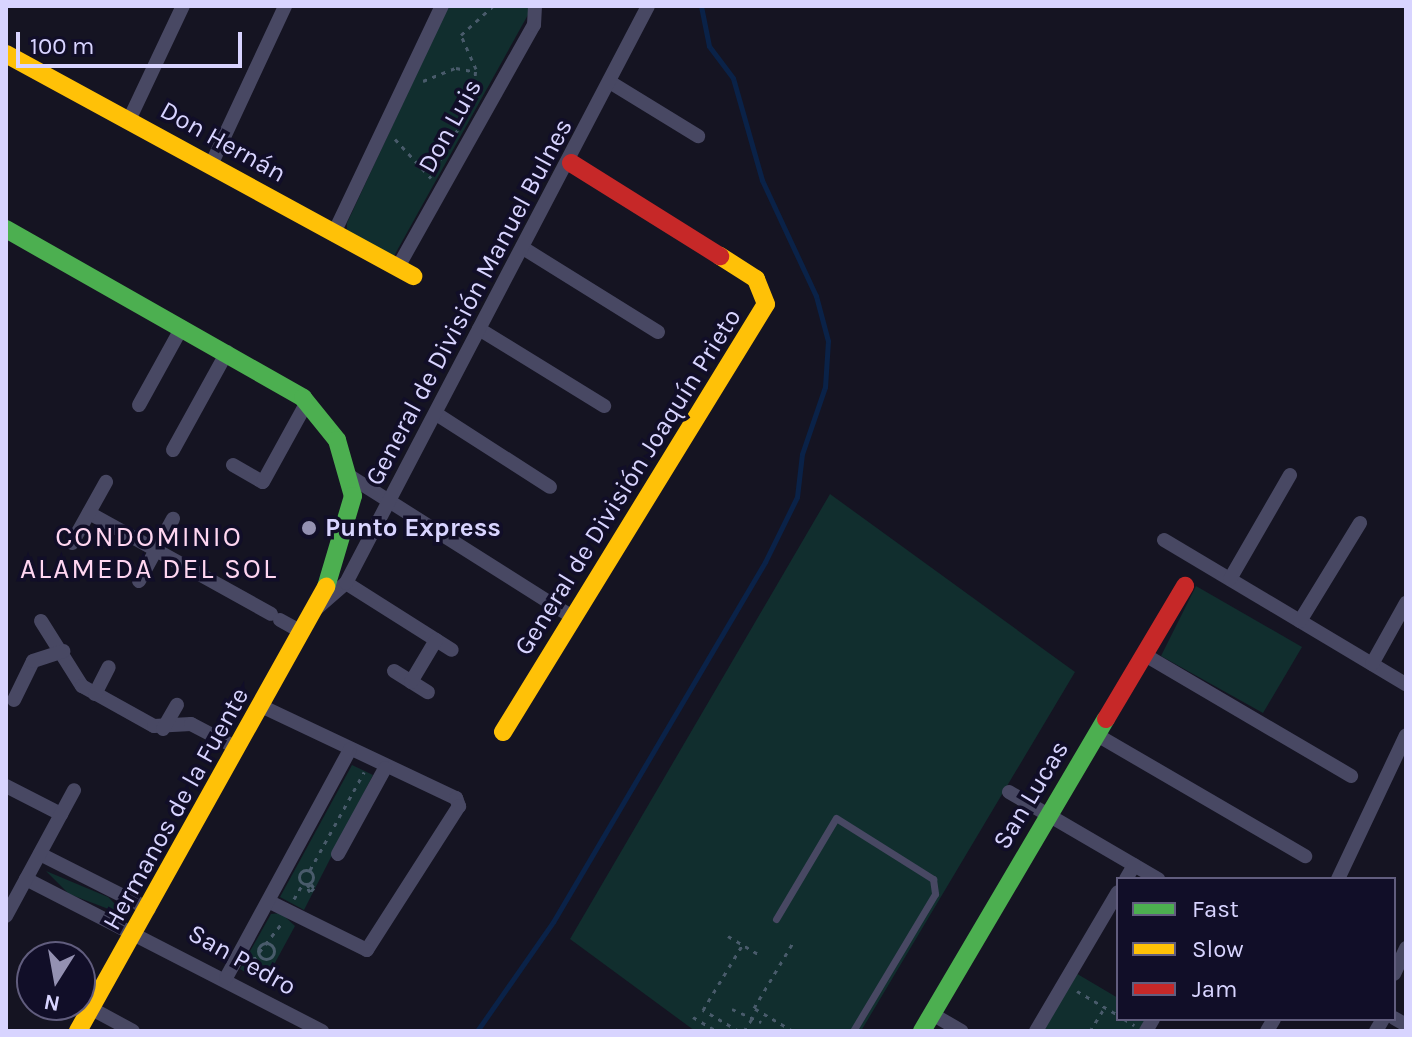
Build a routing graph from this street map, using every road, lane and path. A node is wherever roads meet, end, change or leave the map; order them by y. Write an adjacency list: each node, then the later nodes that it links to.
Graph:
1 (183, 6): 13 (street)
2 (285, 6): 17 (street)
3 (442, 6): 20 (street)
4 (493, 6): 10 (path)
5 (535, 6): 8 (street, Don Luis)
6 (544, 6): 8 (street)
7 (648, 6): 11 (street, General de División Manuel Bulnes)
8 (534, 25): 23 (street, Don Luis)
9 (6, 54): 13 (street, Don Hernán)
10 (476, 72): 12 (path); 18 (path)
11 (613, 84): 15 (street); 16 (street, General de División Manuel Bulnes)
12 (416, 86)
13 (129, 120): 17 (street, Don Hernán)
14 (397, 125): 18 (path)
15 (698, 136)
16 (571, 163): 22 (street, General de División Manuel Bulnes); 51 (street, General de División Joaquín Prieto)
17 (211, 165): 20 (street, Don Hernán)
18 (431, 178): 19 (path)
19 (425, 190)
20 (334, 233): 23 (street, Don Hernán)
21 (8, 235): 24 (street)
22 (523, 248): 25 (street, General de División Manuel Bulnes); 26 (street)
23 (406, 272)
24 (182, 327): 27 (street); 29 (street)
25 (479, 329): 30 (street); 31 (street, General de División Manuel Bulnes)
26 (658, 332)
27 (227, 352): 28 (street); 32 (street)
28 (307, 402): 33 (street); 35 (street)
29 (139, 405)
30 (604, 406)
31 (438, 415): 37 (street); 38 (street, General de División Manuel Bulnes)
32 (173, 450)
33 (233, 465)
34 (1290, 475): 45 (street)
35 (351, 477): 38 (street); 50 (street, Hermanos de la Fuente)
36 (106, 482): 39 (street)
37 (550, 487)
38 (388, 500): 47 (street, General de División Manuel Bulnes); 51 (street)
39 (89, 513): 43 (street); 44 (street)
40 (173, 519): 44 (street)
41 (1360, 523): 53 (street)
42 (1164, 540): 45 (street)
43 (72, 543)
44 (156, 550): 46 (street); 54 (street)
45 (1230, 579): 53 (street)
46 (139, 581)
47 (346, 583): 50 (street, General de División Manuel Bulnes); 55 (street)
48 (1185, 586): 58 (street, San Lucas)
49 (1406, 603): 59 (street)
50 (315, 609): 54 (street, Hermanos de la Fuente)
51 (574, 618): 70 (street, General de División Joaquín Prieto)
52 (41, 621): 57 (street)
53 (1300, 621): 59 (street)
54 (302, 632): 68 (street, Hermanos de la Fuente)
55 (436, 640): 56 (street); 62 (street)
56 (452, 650)
57 (63, 651): 65 (street); 66 (street)
58 (1145, 655): 71 (street, San Lucas); 78 (street)
59 (1372, 664): 63 (street)
60 (109, 667): 65 (street)
61 (394, 671): 62 (street)
62 (411, 682): 64 (street)
63 (1406, 684)
64 (428, 692)
65 (95, 694): 69 (street)
66 (14, 700)
67 (177, 705): 69 (street)
68 (261, 706): 73 (street, Hermanos de la Fuente); 74 (street)
69 (163, 729): 73 (street)
70 (503, 732)
71 (1097, 735): 83 (street, San Lucas); 86 (street)
72 (1406, 735): 75 (street)
73 (237, 748): 97 (street, Hermanos de la Fuente)
74 (350, 750): 76 (street); 95 (street)
75 (1402, 755): 91 (street)
76 (385, 768): 85 (street); 95 (street)
77 (365, 770): 88 (path)
78 (1351, 776)
79 (6, 786): 82 (street)
80 (74, 790): 82 (street)
81 (1009, 792): 83 (street)
82 (61, 814): 84 (street)
83 (1049, 815): 87 (street); 117 (street, San Lucas)
84 (40, 854): 92 (street); 97 (street)
85 (338, 854)
86 (1305, 856)
87 (1134, 865): 89 (street); 90 (street)
88 (310, 870): 93 (path); 93 (path)
89 (1127, 877)
90 (1155, 877)
91 (1339, 877)
92 (26, 879): 98 (street); 101 (street, San Pedro)
93 (303, 884): 96 (path)
94 (1116, 895): 112 (street)
95 (268, 901): 111 (street)
96 (291, 906)
97 (149, 909): 101 (street, Hermanos de la Fuente)
98 (6, 915)
99 (285, 916): 104 (path)
100 (776, 919): 128 (lane)
101 (138, 932): 111 (street, San Pedro); 113 (street, Hermanos de la Fuente)
102 (728, 936): 105 (path)
103 (794, 941): 127 (path)
104 (270, 944): 108 (path); 108 (path)
105 (743, 944): 107 (path); 122 (path)
106 (1406, 948): 110 (street)
107 (758, 954)
108 (261, 956): 109 (path)
109 (238, 966)
110 (1396, 970)
111 (226, 978): 124 (street, San Pedro)
112 (1064, 983): 114 (path); 131 (street)
113 (96, 1006)
114 (1105, 1007): 118 (path); 132 (path)
115 (732, 1009): 120 (path)
116 (96, 1011): 123 (street)
117 (932, 1014): 129 (street, San Lucas); 130 (street)
118 (1116, 1014)
119 (693, 1017): 125 (path)
120 (753, 1017): 121 (path); 126 (path)
121 (761, 1022)
122 (726, 1023): 125 (path); 126 (path)
123 (133, 1031)
124 (322, 1031)
125 (719, 1031)
126 (742, 1031)
127 (793, 1031)
128 (853, 1031)
129 (922, 1031)
130 (961, 1031)
131 (1036, 1031)
132 (1090, 1031)

